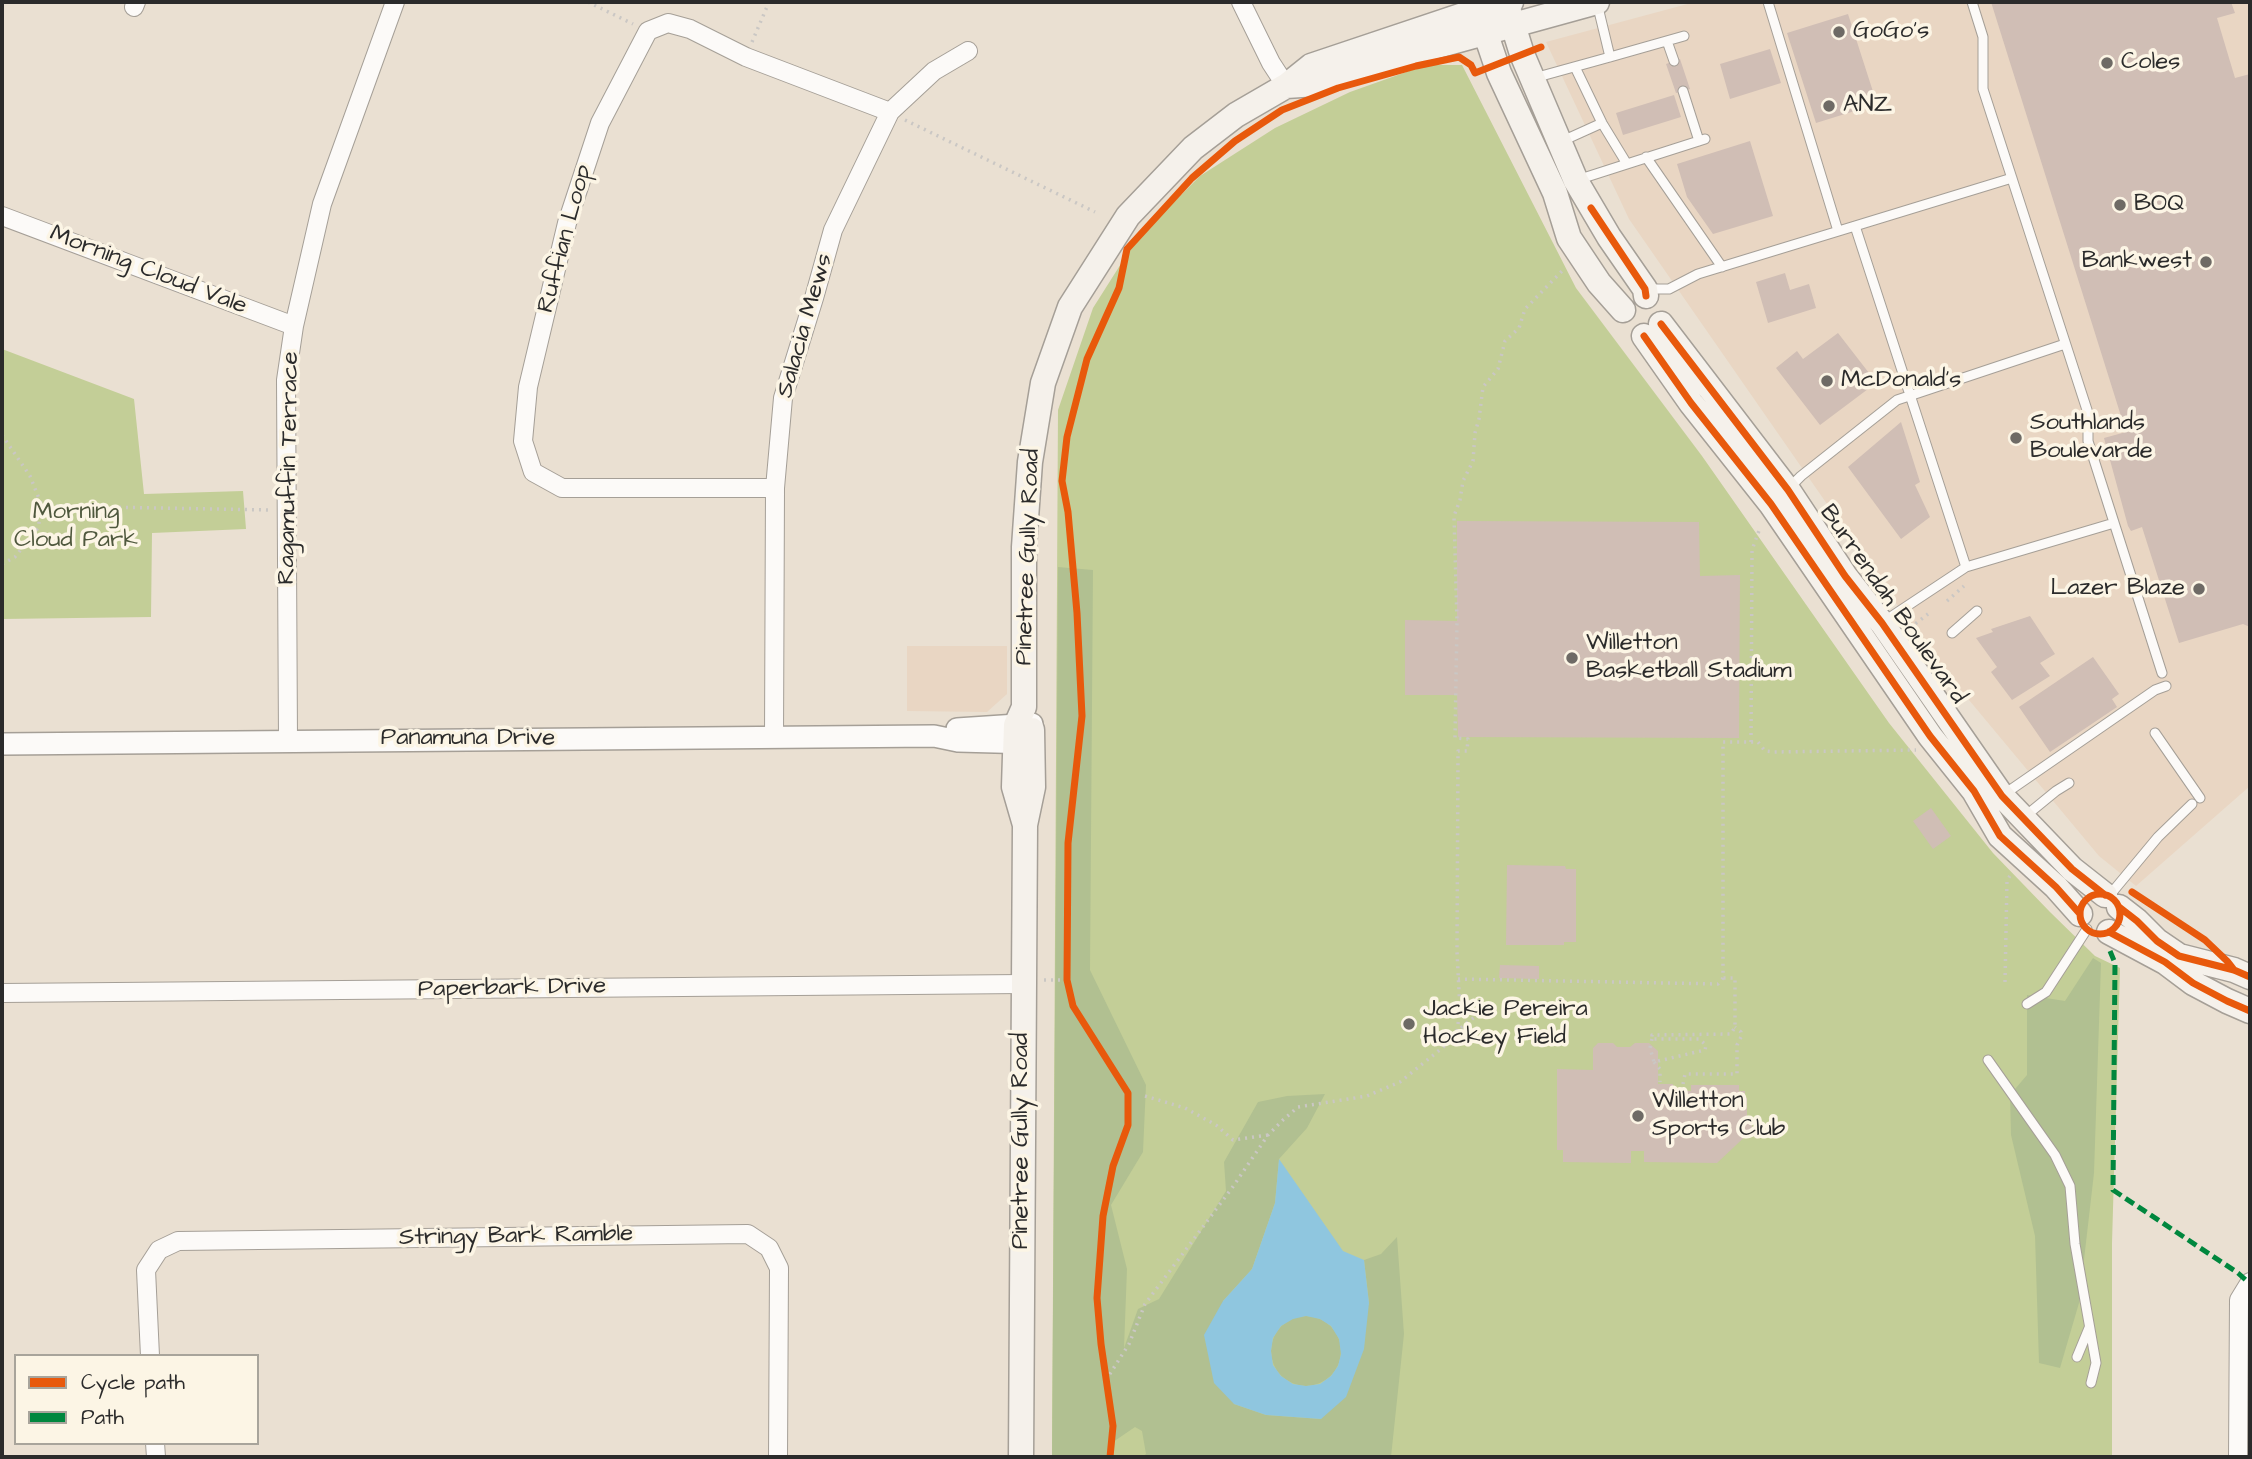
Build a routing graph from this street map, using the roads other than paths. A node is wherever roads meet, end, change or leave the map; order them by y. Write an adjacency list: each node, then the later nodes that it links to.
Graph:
1 (395, 2): 30 (street, Ragamuffin Terrace)
2 (1241, 2): 15 (street)
3 (1597, 2): 6 (main road, Pinetree Gully Road); 11 (lane)
4 (1768, 2): 26 (lane)
5 (1972, 2): 22 (lane)
6 (1509, 8): 7 (main road, Pinetree Gully Road); 14 (main road)
7 (1480, 15): 15 (main road, Pinetree Gully Road); 29 (main road)
8 (1684, 36): 9 (lane)
9 (1668, 41): 11 (lane); 12 (lane)
10 (968, 51): 17 (street, Salacia Mews)
11 (1610, 57): 13 (lane)
12 (1674, 61)
13 (1575, 67): 14 (lane); 18 (lane)
14 (1532, 79): 19 (main road)
15 (1286, 86): 45 (main road, Pinetree Gully Road)
16 (1684, 91): 20 (lane)
17 (890, 112): 36 (street, Salacia Mews); 36 (street, Ruffian Loop)
18 (1602, 123): 19 (lane); 21 (lane)
19 (1558, 142): 23 (main road)
20 (1646, 157): 21 (lane); 27 (lane)
21 (1626, 163): 23 (lane)
22 (2012, 178): 25 (lane); 32 (lane)
23 (1576, 181): 28 (main road)
24 (2, 216): 30 (street, Morning Cloud Vale)
25 (1855, 226): 26 (lane); 33 (lane)
26 (1838, 231): 27 (lane)
27 (1722, 267): 28 (lane)
28 (1645, 293): 29 (main road); 31 (main road)
29 (1623, 310): 31 (main road)
30 (294, 326): 48 (street, Ragamuffin Terrace)
31 (1652, 330): 34 (main road, Burrendah Boulevard); 35 (main road, Burrendah Boulevard)
32 (2065, 344): 33 (lane); 38 (lane)
33 (1910, 395): 37 (lane); 39 (lane)
34 (1729, 412): 35 (main road); 37 (main road, Burrendah Boulevard)
35 (1708, 426): 37 (main road, Burrendah Boulevard)
36 (775, 488): 47 (street, Salacia Mews)
37 (1779, 497): 41 (main road, Burrendah Boulevard)
38 (2114, 523): 39 (lane); 43 (lane)
39 (1966, 568): 41 (lane)
40 (1977, 611): 42 (lane)
41 (1872, 630): 51 (main road, Burrendah Boulevard); 54 (main road, Burrendah Boulevard)
42 (1952, 633)
43 (2162, 673)
44 (2166, 686): 51 (lane)
45 (1024, 729): 47 (street, Panamuna Drive); 56 (main road, Pinetree Gully Road)
46 (2155, 733): 53 (lane)
47 (774, 737): 48 (street, Panamuna Drive)
48 (288, 740): 49 (street, Panamuna Drive)
49 (2, 744)
50 (2069, 783): 52 (lane)
51 (2002, 796): 52 (main road, Burrendah Boulevard)
52 (2022, 818): 53 (main road, Burrendah Boulevard)
53 (2111, 900): 54 (main road); 54 (main road); 55 (main road, Burrendah Boulevard)
54 (2092, 925): 58 (lane); 59 (main road, Burrendah Boulevard)
55 (2250, 977)
56 (1031, 982): 57 (street, Paperbark Drive); 67 (main road, Pinetree Gully Road)
57 (2, 993)
58 (2027, 1004)
59 (2250, 1011)
60 (1988, 1060): 62 (lane)
61 (2250, 1282): 68 (street)
62 (2089, 1326): 64 (lane); 65 (lane)
63 (150, 1354): 66 (street, Stringy Bark Ramble)
64 (2077, 1357)
65 (2091, 1383)
66 (778, 1457)
67 (1021, 1457)
68 (2238, 1457)

